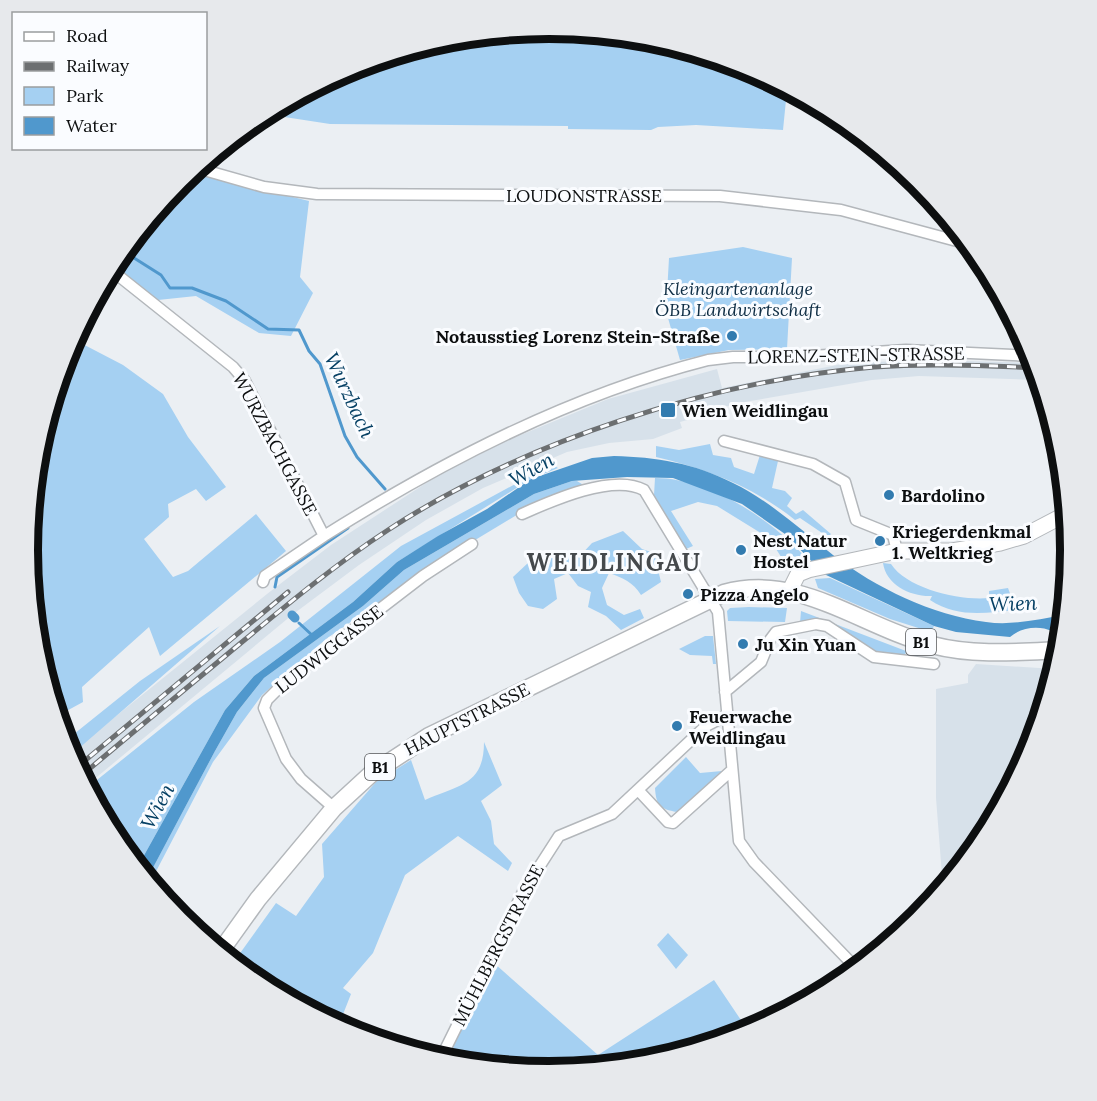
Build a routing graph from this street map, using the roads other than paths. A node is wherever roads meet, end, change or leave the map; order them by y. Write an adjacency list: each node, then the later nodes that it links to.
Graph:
1 (207, 171): 2 (street, LOUDONSTRASSE)
2 (955, 240)
3 (118, 276): 9 (street, WURZBACHGASSE)
4 (1021, 355): 6 (street, LORENZ-STEIN-STRASSE)
5 (724, 441): 11 (street)
6 (397, 491): 9 (street, WURZBACHGASSE)
7 (522, 514): 14 (street)
8 (1058, 518): 11 (main road)
9 (324, 536): 12 (street)
10 (472, 544): 21 (street, LUDWIGGASSE)
11 (897, 551): 13 (main road)
12 (263, 582)
13 (790, 590): 14 (main road, B1); 15 (main road, B1)
14 (711, 599): 17 (street); 21 (main road, HAUPTSTRASSE / B1)
15 (1050, 650)
16 (934, 664): 17 (street)
17 (725, 692): 18 (street)
18 (727, 714): 19 (street); 20 (street, MÜHLBERGSTRASSE)
19 (732, 770): 20 (street); 23 (street)
20 (638, 790): 24 (street, MÜHLBERGSTRASSE)
21 (334, 808): 22 (main road, HAUPTSTRASSE / B1)
22 (225, 946)
23 (851, 962)
24 (444, 1051)

